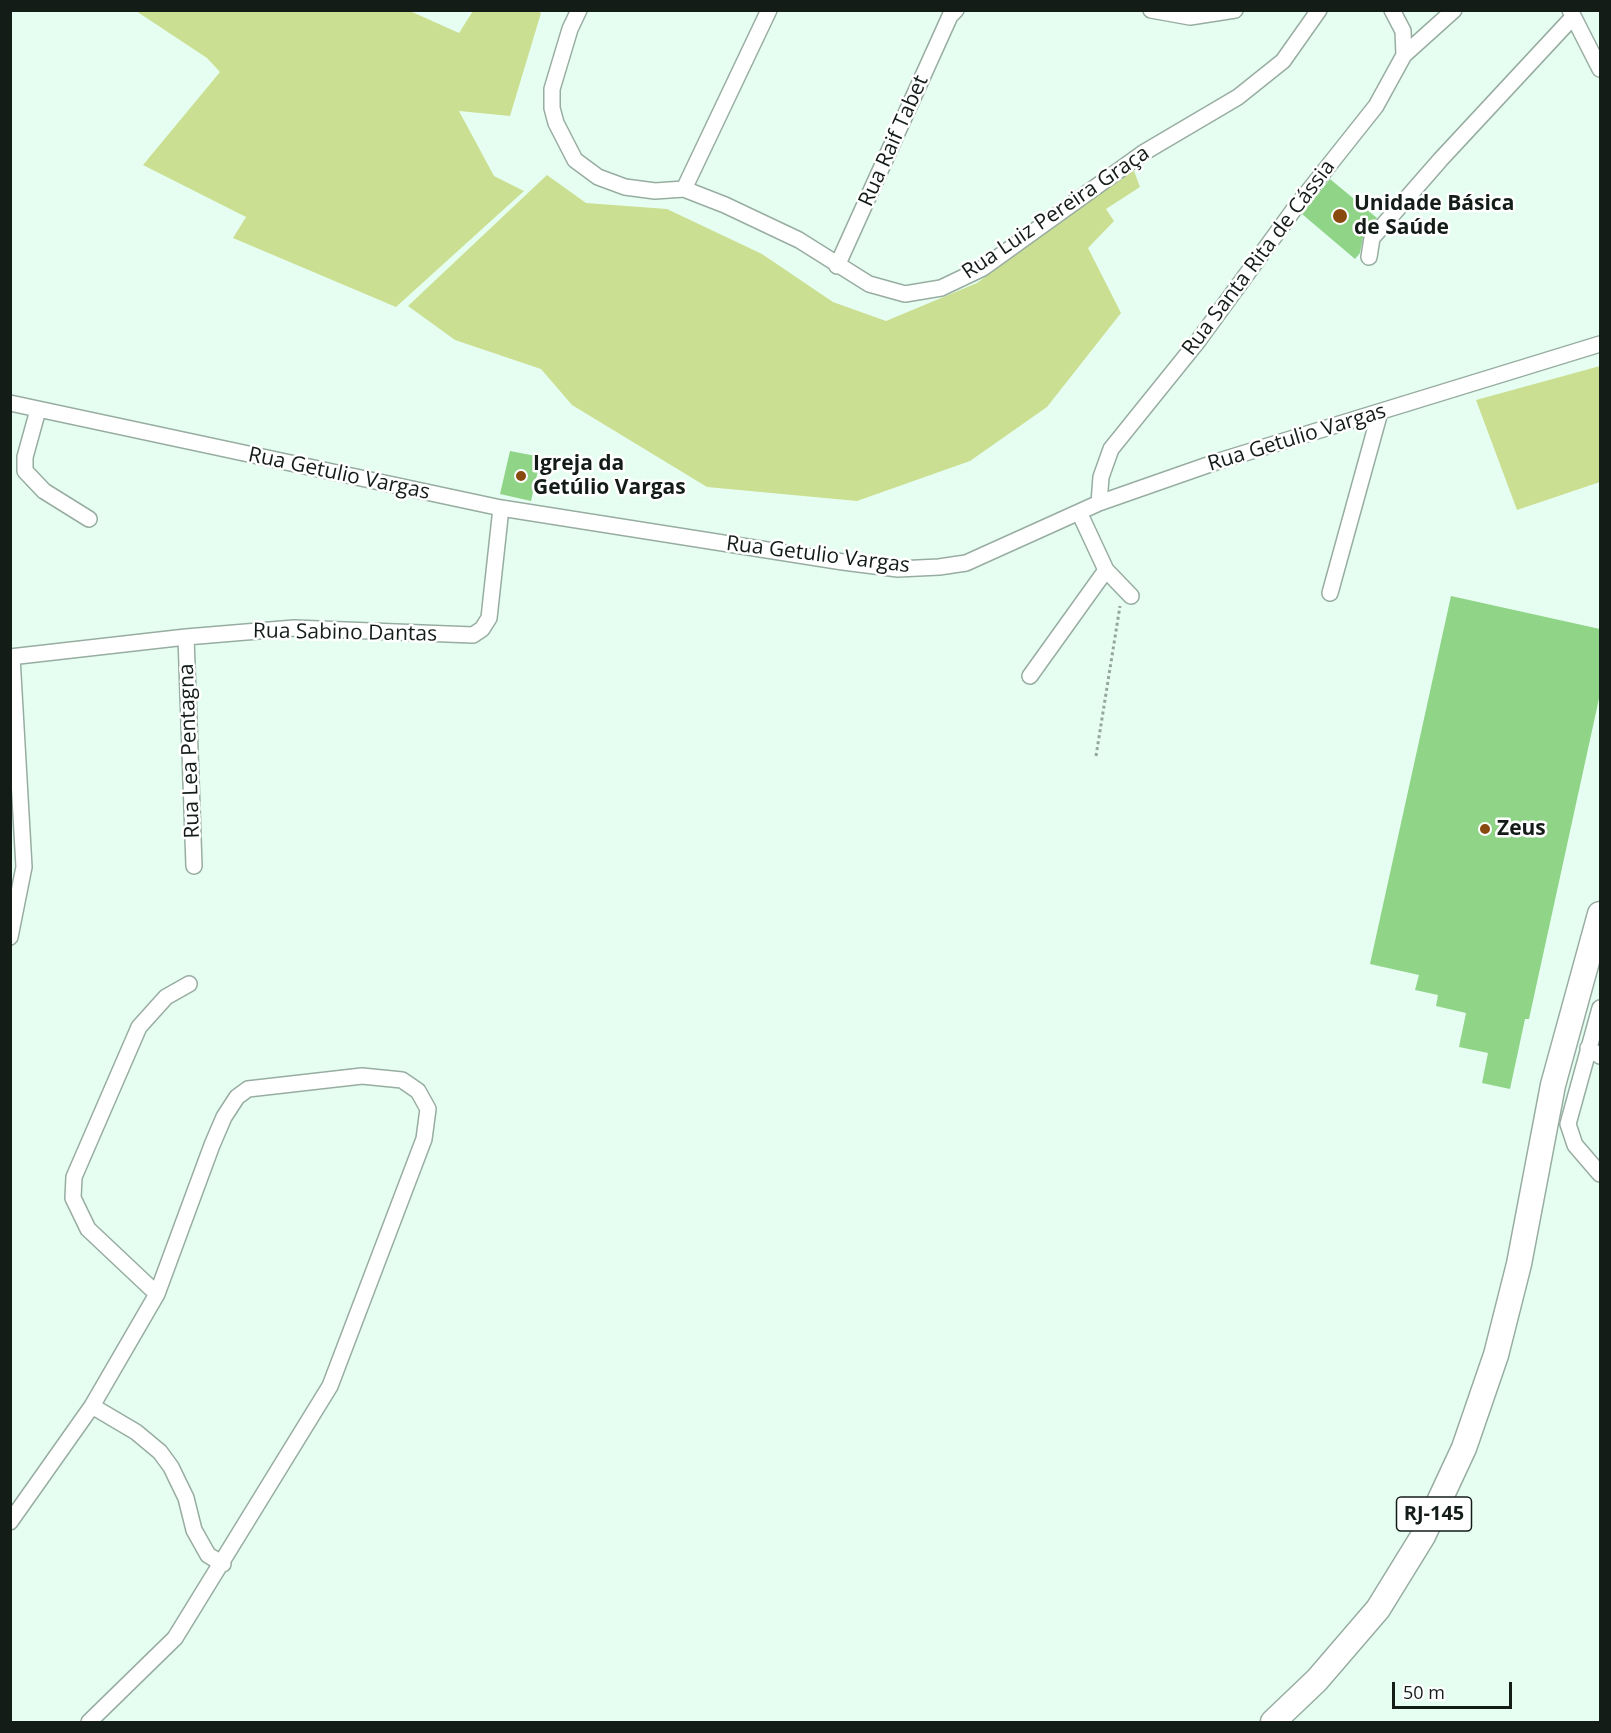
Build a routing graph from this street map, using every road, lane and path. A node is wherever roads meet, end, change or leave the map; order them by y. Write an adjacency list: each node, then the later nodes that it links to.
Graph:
1 (579, 10): 12 (street, Rua Luiz Pereira Graça)
2 (769, 10): 12 (street)
3 (1151, 10): 4 (street)
4 (1235, 10)
5 (1319, 10): 14 (street, Rua Luiz Pereira Graça)
6 (1392, 10): 10 (street)
7 (1454, 10): 10 (street, Rua Santa Rita de Cássia)
8 (953, 13): 14 (street, Rua Raif Tabet)
9 (1571, 14): 11 (street); 13 (street)
10 (1404, 55): 19 (street, Rua Santa Rita de Cássia)
11 (1600, 69)
12 (684, 189): 14 (street, Rua Luiz Pereira Graça)
13 (1370, 257)
14 (837, 266)
15 (1600, 344): 18 (street, Rua Getulio Vargas)
16 (10, 403): 17 (street, Rua Getulio Vargas)
17 (38, 410): 20 (street, Rua Getulio Vargas); 22 (street)
18 (1380, 412): 19 (street, Rua Getulio Vargas); 25 (street)
19 (1099, 503): 21 (street, Rua Getulio Vargas)
20 (501, 508): 21 (street, Rua Getulio Vargas); 26 (street, Rua Sabino Dantas)
21 (1079, 512): 23 (street)
22 (89, 519)
23 (1106, 570): 24 (street); 28 (street)
24 (1127, 592): 29 (path)
25 (1330, 593)
26 (186, 636): 27 (street, Rua Sabino Dantas); 30 (street, Rua Lea Pentagna)
27 (11, 657): 32 (street)
28 (1030, 676)
29 (1096, 756)
30 (195, 866)
31 (1600, 914): 42 (main road, RJ-145)
32 (10, 938)
33 (189, 984): 37 (street)
34 (1600, 1008): 35 (street)
35 (1594, 1052): 36 (street)
36 (1600, 1174)
37 (156, 1294): 38 (street); 40 (street)
38 (92, 1406): 39 (street); 40 (street)
39 (10, 1522)
40 (223, 1564): 41 (street)
41 (89, 1722)
42 (1273, 1722)

